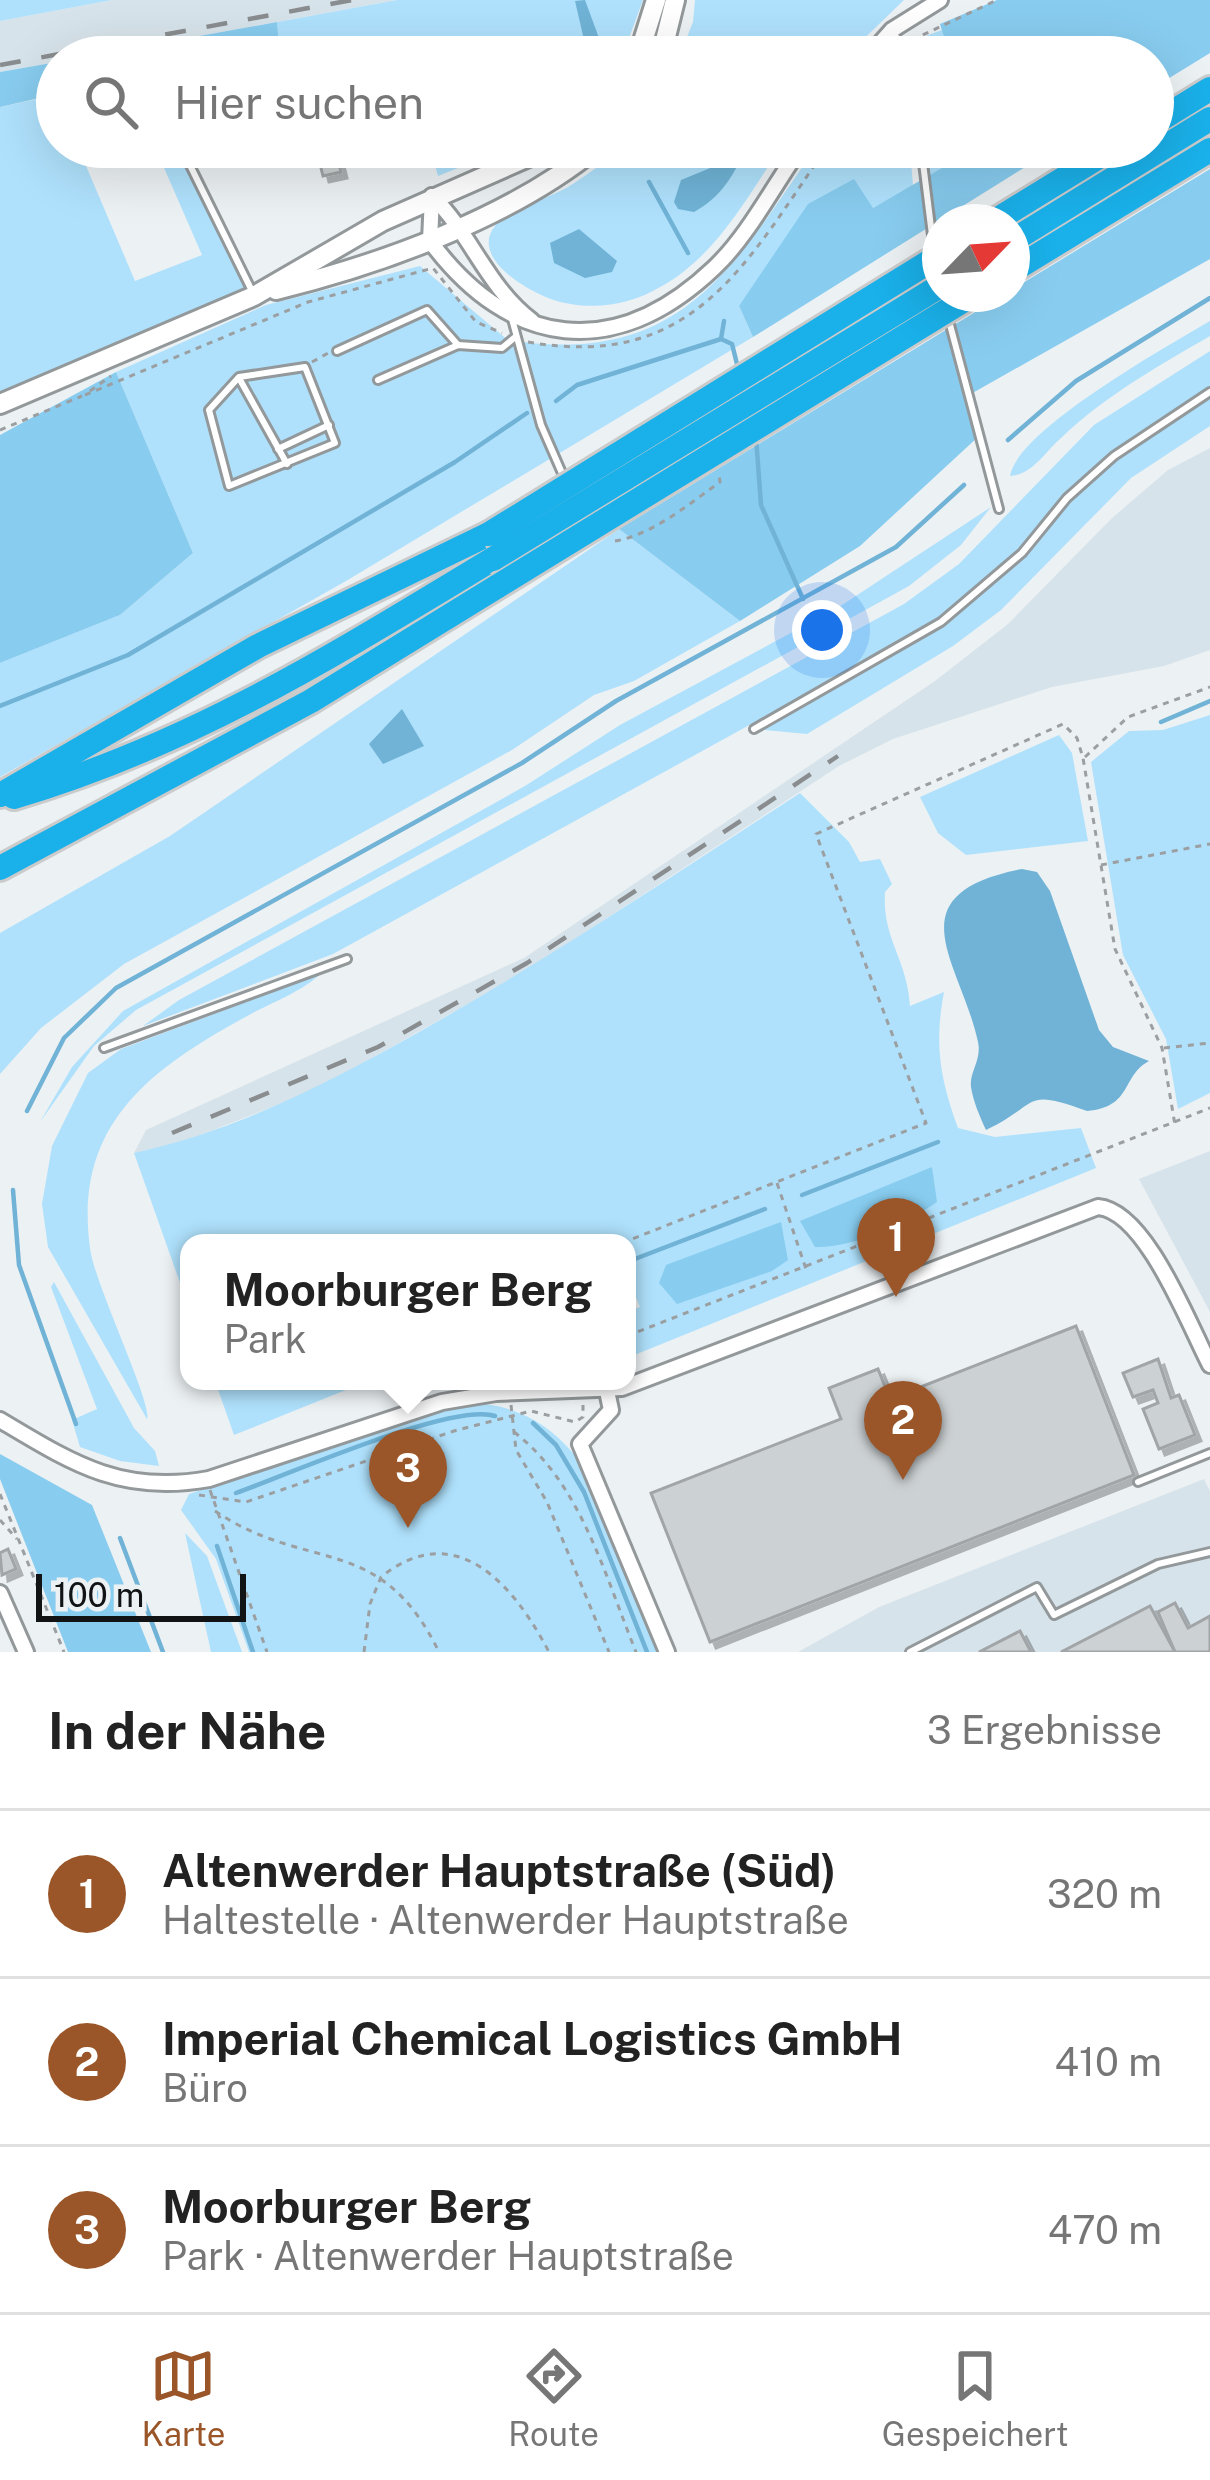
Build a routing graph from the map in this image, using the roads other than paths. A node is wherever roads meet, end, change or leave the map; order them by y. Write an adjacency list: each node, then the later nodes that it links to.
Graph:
1 (656, 0): 5 (main road)
2 (675, 0): 6 (main road)
3 (940, 0): 4 (street)
4 (892, 30): 7 (street); 8 (lane)
5 (645, 36)
6 (666, 36)
7 (887, 36)
8 (896, 36)
9 (1210, 89): 10 (highway)
10 (1174, 111)
11 (1210, 115): 12 (lane); 13 (highway)
12 (1174, 135)
13 (1174, 137)
14 (1210, 150): 30 (highway)
15 (191, 168): 33 (lane)
16 (508, 168): 23 (main road)
17 (561, 168): 26 (main road)
18 (786, 168): 38 (street)
19 (924, 168): 24 (lane)
20 (1081, 168): 25 (highway)
21 (1120, 168): 27 (lane)
22 (1125, 168): 28 (highway)
23 (432, 196): 26 (street); 29 (street); 33 (main road)
24 (929, 204)
25 (1022, 204)
26 (463, 226): 29 (main road); 38 (street)
27 (1030, 226)
28 (1030, 227)
29 (430, 241): 33 (main road); 37 (street)
30 (1030, 260)
31 (922, 267): 52 (highway, bridge)
32 (922, 295): 43 (lane)
33 (254, 296): 46 (main road)
34 (922, 296): 52 (highway, bridge)
35 (945, 312): 55 (highway, bridge)
36 (947, 312): 50 (lane)
37 (512, 319): 38 (street); 39 (lane)
38 (536, 324)
39 (514, 338): 40 (lane); 51 (lane)
40 (458, 345): 41 (lane); 44 (lane)
41 (337, 351)
42 (239, 377): 47 (lane); 48 (lane); 49 (lane)
43 (763, 378)
44 (378, 380)
45 (1210, 392): 53 (lane)
46 (0, 404)
47 (330, 424): 48 (lane); 49 (lane)
48 (278, 449): 49 (lane)
49 (286, 464)
50 (999, 509)
51 (615, 541)
52 (491, 547): 54 (highway); 54 (highway)
53 (754, 729)
54 (0, 798)
55 (0, 868)
56 (347, 959): 57 (lane)
57 (104, 1048)
58 (1210, 1365): 59 (street)
59 (636, 1380)
60 (608, 1391): 63 (street); 69 (street)
61 (0, 1406): 63 (street)
62 (0, 1420): 63 (street)
63 (21, 1431)
64 (1210, 1453): 65 (lane)
65 (1138, 1482)
66 (1210, 1552): 70 (lane)
67 (0, 1594): 68 (street)
68 (26, 1652)
69 (667, 1652)
70 (910, 1652)

